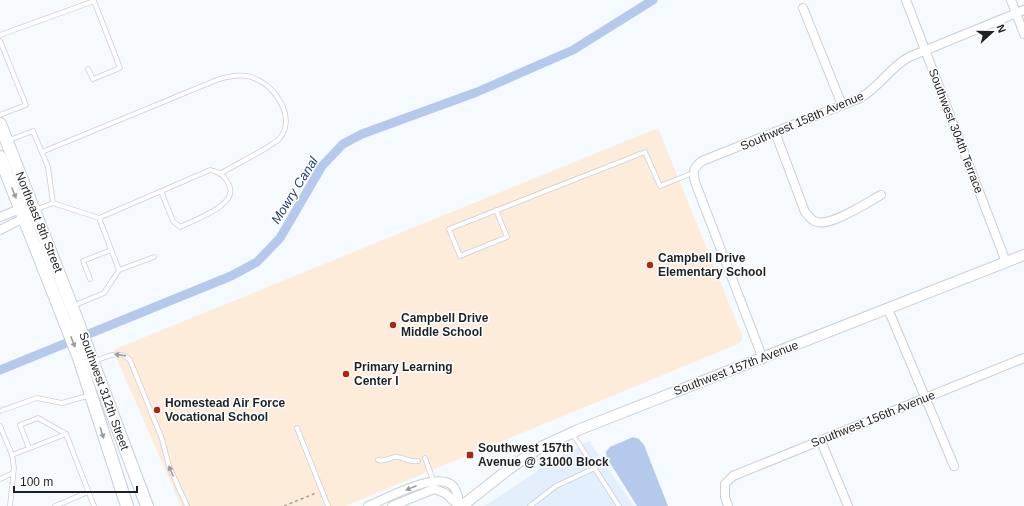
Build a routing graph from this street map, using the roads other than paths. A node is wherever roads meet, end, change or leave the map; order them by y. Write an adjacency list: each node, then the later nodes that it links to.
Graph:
1 (906, 0): 8 (street, Southwest 304th Terrace)
2 (1011, 0): 4 (street)
3 (803, 8): 10 (street)
4 (1020, 12): 5 (street); 8 (street, Southwest 158th Avenue)
5 (1024, 34)
6 (0, 35): 9 (lane)
7 (0, 41): 11 (lane)
8 (925, 50): 10 (street, Southwest 158th Avenue); 31 (street, Southwest 304th Terrace)
9 (88, 69)
10 (842, 105): 13 (street, Southwest 158th Avenue)
11 (0, 115)
12 (0, 124): 14 (main road, Northeast 8th Street)
13 (775, 132): 17 (street, Southwest 158th Avenue); 20 (street)
14 (7, 141): 15 (lane); 22 (main road, Northeast 8th Street)
15 (42, 152): 18 (lane); 21 (lane)
16 (0, 157): 24 (main road, Northeast 8th Street, one-way to 24)
17 (694, 173): 23 (lane); 39 (street)
18 (220, 174): 19 (lane); 19 (lane)
19 (161, 191): 26 (lane)
20 (881, 195)
21 (53, 203): 22 (lane); 26 (lane)
22 (34, 210): 24 (street); 34 (main road, Northeast 8th Street)
23 (496, 210): 23 (lane)
24 (23, 214): 25 (street); 27 (street); 34 (main road, Northeast 8th Street)
25 (0, 217)
26 (99, 218): 28 (lane)
27 (0, 230)
28 (111, 250): 32 (lane); 33 (lane)
29 (1024, 255): 31 (street, Southwest 157th Avenue)
30 (154, 257): 32 (lane)
31 (1006, 262): 35 (street, Southwest 157th Avenue)
32 (119, 270): 34 (lane)
33 (90, 278)
34 (67, 309): 36 (main road, Northeast 8th Street)
35 (888, 309): 39 (street, Southwest 157th Avenue); 42 (street)
36 (72, 323): 37 (main road, Southwest 312th Street)
37 (88, 358): 40 (main road, Southwest 312th Street); 41 (main road, Southwest 312th Street); 65 (lane, one-way to 37)
38 (1024, 358): 42 (street, Southwest 156th Avenue)
39 (763, 359): 46 (street, Southwest 157th Avenue)
40 (104, 391): 41 (lane); 64 (main road, Southwest 312th Street)
41 (91, 395): 43 (lane); 63 (main road, Southwest 312th Street, one-way to 63)
42 (925, 398): 48 (street, Southwest 156th Avenue); 54 (street)
43 (0, 411)
44 (0, 426): 50 (lane)
45 (297, 428): 66 (lane)
46 (572, 433): 55 (lane); 69 (street, Southwest 157th Avenue)
47 (66, 434): 49 (lane); 49 (lane); 59 (lane)
48 (821, 440): 72 (street, Southwest 156th Avenue); 73 (street)
49 (29, 448): 50 (lane)
50 (12, 455): 56 (lane)
51 (425, 458): 58 (lane)
52 (378, 460): 53 (lane)
53 (418, 461)
54 (954, 466)
55 (595, 468): 70 (lane); 71 (lane)
56 (13, 473): 57 (lane); 60 (lane)
57 (0, 479)
58 (433, 480): 67 (street, one-way to 67); 69 (street)
59 (88, 492): 61 (lane); 62 (lane)
60 (10, 506)
61 (55, 506)
62 (94, 506)
63 (127, 506)
64 (147, 506)
65 (187, 506)
66 (328, 506)
67 (368, 506)
68 (392, 506): 69 (street)
69 (460, 506)
70 (530, 506)
71 (619, 506)
72 (728, 506)
73 (848, 506)

